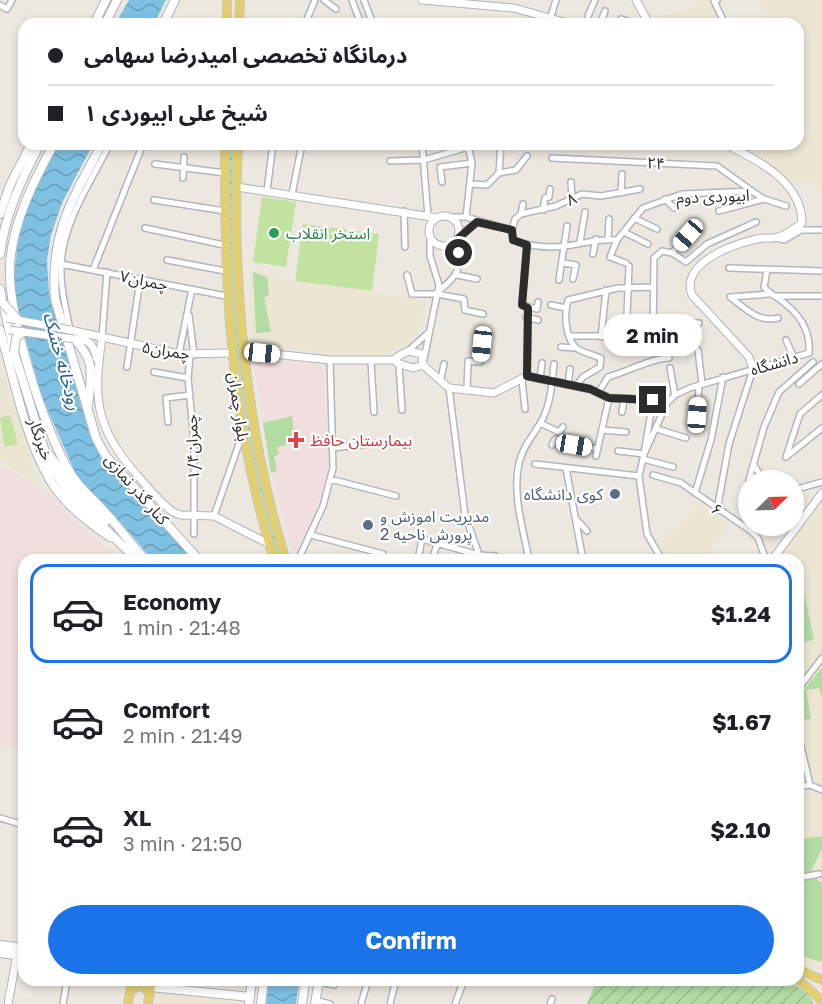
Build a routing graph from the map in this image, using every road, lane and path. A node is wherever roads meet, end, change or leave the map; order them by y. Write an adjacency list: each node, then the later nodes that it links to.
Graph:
1 (12, 0): 18 (street)
2 (106, 0): 24 (main road)
3 (117, 0): 25 (main road)
4 (175, 0): 26 (main road)
5 (227, 0): 27 (main road)
6 (240, 0): 28 (main road)
7 (315, 0): 29 (street)
8 (324, 0): 20 (street)
9 (352, 0): 30 (street)
10 (364, 0): 31 (street)
11 (422, 0): 17 (street)
12 (513, 0): 19 (street)
13 (555, 0): 22 (street)
14 (595, 0): 23 (street)
15 (636, 0): 34 (street)
16 (717, 0): 35 (street)
17 (478, 3): 19 (street)
18 (0, 5)
19 (514, 8): 22 (street)
20 (336, 9)
21 (605, 11): 33 (street)
22 (550, 16): 32 (street)
23 (588, 16)
24 (97, 18)
25 (108, 18)
26 (166, 18)
27 (227, 18)
28 (239, 18)
29 (308, 18)
30 (360, 18)
31 (371, 18)
32 (555, 18)
33 (602, 18)
34 (646, 18)
35 (722, 18)
36 (28, 150): 89 (main road)
37 (37, 150): 118 (main road)
38 (51, 150): 266 (main road)
39 (99, 150): 221 (main road, کنار گذر نمازی)
40 (107, 150): 122 (street)
41 (141, 150): 124 (street)
42 (225, 150): 59 (main road, بلوار چمران)
43 (238, 150): 66 (main road, بلوار چمران)
44 (272, 150): 69 (street)
45 (301, 150): 72 (street)
46 (423, 150): 54 (street)
47 (455, 150): 54 (street)
48 (469, 150): 56 (street)
49 (501, 150): 60 (street)
50 (735, 150): 106 (street)
51 (527, 156): 60 (street)
52 (184, 157): 58 (street)
53 (552, 158): 70 (street, ۲۴)
54 (424, 160): 55 (street); 91 (street)
55 (390, 161)
56 (472, 163): 63 (street); 65 (street)
57 (155, 164): 58 (street)
58 (184, 168): 59 (street); 62 (street)
59 (225, 173): 85 (main road, بلوار چمران)
60 (499, 173): 65 (street)
61 (622, 174): 71 (street)
62 (183, 178)
63 (442, 182)
64 (571, 182): 74 (street)
65 (471, 184): 93 (street)
66 (237, 187): 69 (street); 177 (main road, بلوار چمران)
67 (550, 189): 84 (street)
68 (640, 189): 71 (street, ۸)
69 (267, 191): 72 (street)
70 (752, 191): 75 (street, ابیوردی دوم); 76 (street, ابیوردی دوم)
71 (621, 193): 73 (street, ۸)
72 (292, 194): 86 (street)
73 (602, 196): 74 (street, ۸); 80 (street)
74 (572, 198): 84 (street, ۸)
75 (665, 199): 82 (street); 94 (street, ابیوردی دوم)
76 (764, 199): 81 (street, ابیوردی دوم); 87 (street)
77 (154, 200): 78 (street)
78 (171, 202): 83 (street); 85 (street)
79 (523, 204): 90 (street)
80 (601, 205)
81 (786, 206)
82 (675, 208)
83 (170, 210)
84 (543, 210): 90 (street, ۸)
85 (225, 211): 113 (main road, بلوار چمران)
86 (404, 211): 91 (street); 116 (street)
87 (719, 211)
88 (585, 212): 111 (street)
89 (0, 214)
90 (521, 214): 101 (street)
91 (432, 217): 92 (street); 105 (street)
92 (452, 217): 93 (street); 107 (street)
93 (466, 217): 96 (street)
94 (634, 218): 100 (street); 103 (street, ابیوردی دوم)
95 (609, 219): 109 (street)
96 (477, 222): 101 (street); 107 (street)
97 (756, 222): 117 (street)
98 (567, 226): 115 (street)
99 (145, 228): 113 (street)
100 (657, 229)
101 (512, 230): 114 (street)
102 (822, 230): 106 (street)
103 (624, 232): 110 (street, ابیوردی دوم); 112 (street)
104 (688, 235): 117 (street)
105 (430, 236): 107 (street); 140 (street)
106 (777, 238): 199 (street)
107 (456, 239): 130 (street)
108 (596, 239): 109 (street); 111 (street); 119 (street)
109 (608, 239): 110 (street)
110 (617, 240): 135 (street)
111 (580, 242): 115 (street)
112 (648, 244)
113 (224, 245): 126 (main road, بلوار چمران)
114 (527, 245): 115 (street); 148 (street)
115 (565, 246): 121 (street)
116 (405, 247)
117 (672, 253): 136 (street)
118 (0, 254)
119 (592, 254)
120 (167, 260): 126 (street)
121 (563, 263): 132 (street); 134 (street)
122 (61, 264): 124 (street, چمران۷); 160 (street)
123 (729, 268): 125 (street)
124 (93, 270): 128 (street, چمران۷)
125 (767, 270): 127 (street); 141 (street)
126 (225, 271): 142 (main road, بلوار چمران)
127 (822, 271)
128 (107, 272): 133 (street, چمران۷); 166 (street)
129 (407, 275): 140 (street)
130 (457, 275): 131 (street); 140 (street)
131 (477, 279)
132 (573, 279)
133 (140, 280): 138 (street, چمران۷); 172 (street)
134 (559, 280)
135 (628, 287): 136 (street); 139 (street); 167 (street)
136 (654, 287): 156 (street)
137 (0, 289): 144 (main road, خبرنگار)
138 (192, 289): 142 (street, چمران۷); 147 (street)
139 (606, 290): 149 (street); 165 (street)
140 (437, 294): 150 (street); 162 (street)
141 (772, 295): 143 (street); 153 (street); 181 (street, دانشگاه)
142 (226, 296): 180 (main road, بلوار چمران)
143 (822, 296)
144 (2, 302): 151 (main road, خبرنگار); 155 (main road, bridge)
145 (538, 302): 148 (street)
146 (551, 305): 149 (street)
147 (188, 308): 182 (street); 183 (street, چمران۱/۴)
148 (528, 308): 152 (street)
149 (566, 308): 163 (street)
150 (483, 315)
151 (3, 318): 155 (street, چمران۵, bridge); 159 (main road, خبرنگار)
152 (526, 318): 154 (street); 203 (street)
153 (778, 318)
154 (538, 320)
155 (19, 321): 160 (street, چمران۵, bridge)
156 (653, 322): 157 (street); 168 (street)
157 (699, 323)
158 (0, 329): 159 (street); 171 (main road)
159 (9, 330): 161 (street, bridge); 179 (main road, خبرنگار)
160 (70, 330): 166 (street, چمران۵)
161 (23, 332): 169 (street, bridge); 179 (main road, bridge)
162 (428, 333): 178 (street); 189 (street)
163 (569, 336): 165 (street); 175 (street)
164 (692, 336): 168 (street)
165 (601, 337): 167 (street)
166 (102, 338): 172 (street, چمران۵); 192 (street)
167 (626, 338): 168 (street)
168 (653, 338)
169 (74, 339): 192 (street); 221 (main road)
170 (786, 340): 185 (street)
171 (2, 343): 265 (main road)
172 (131, 344): 182 (street, چمران۵); 196 (street)
173 (482, 344): 211 (street)
174 (561, 347): 175 (street)
175 (576, 348): 209 (street)
176 (698, 350): 207 (street)
177 (246, 351): 186 (street); 271 (main road, بلوار چمران)
178 (408, 351): 188 (street); 189 (street)
179 (14, 352): 232 (main road, خبرنگار)
180 (231, 353): 183 (street, چمران۵); 233 (main road, بلوار چمران)
181 (809, 353): 185 (street, دانشگاه); 190 (street)
182 (180, 354): 183 (street, چمران۵)
183 (192, 355): 202 (street, چمران۱/۴)
184 (669, 358): 212 (street)
185 (794, 358): 199 (street, دانشگاه)
186 (330, 360): 187 (street); 237 (street)
187 (370, 362): 188 (street); 222 (street)
188 (397, 362): 189 (street); 220 (street)
189 (424, 362): 204 (street)
190 (813, 362): 195 (street); 243 (street)
191 (542, 363): 205 (street)
192 (98, 364): 257 (street)
193 (444, 364): 204 (street)
194 (554, 364): 206 (street)
195 (820, 366): 208 (street)
196 (127, 368)
197 (670, 368): 214 (street)
198 (570, 369): 209 (street)
199 (753, 369): 201 (street, دانشگاه); 256 (street)
200 (154, 372): 202 (street)
201 (723, 377): 207 (street, دانشگاه); 253 (street)
202 (188, 378): 213 (street, چمران۱/۴)
203 (524, 378): 205 (street); 211 (street); 219 (street)
204 (441, 379): 210 (street)
205 (540, 379): 206 (street)
206 (552, 381): 209 (street); 226 (street)
207 (701, 384): 214 (street, دانشگاه); 224 (street)
208 (799, 384)
209 (572, 386): 212 (street)
210 (449, 388): 211 (street); 277 (street)
211 (466, 390)
212 (598, 393): 216 (street)
213 (190, 395): 225 (street); 257 (street, چمران۱/۴)
214 (675, 395): 229 (street)
215 (822, 395): 228 (street)
216 (609, 398): 217 (street); 230 (street)
217 (624, 399): 218 (street); 223 (street)
218 (653, 400): 241 (street)
219 (525, 409)
220 (402, 410)
221 (87, 411): 269 (main road, کنار گذر نمازی)
222 (374, 412)
223 (622, 412)
224 (697, 415)
225 (168, 422)
226 (540, 423): 227 (street); 278 (street)
227 (563, 427)
228 (822, 428)
229 (657, 429): 234 (street); 241 (street)
230 (602, 430): 231 (street); 238 (street)
231 (626, 432)
232 (39, 434): 265 (main road, خبرنگار); 267 (main road)
233 (242, 435): 258 (street); 263 (main road, بلوار چمران)
234 (686, 438)
235 (378, 443): 237 (street)
236 (552, 445): 238 (street)
237 (332, 447): 250 (street)
238 (598, 449): 240 (street)
239 (618, 451): 241 (street)
240 (596, 456)
241 (643, 456): 244 (street); 249 (street)
242 (535, 464): 245 (street)
243 (754, 465): 246 (street); 247 (street)
244 (673, 467)
245 (566, 468): 249 (street); 259 (street)
246 (752, 470)
247 (757, 470)
248 (653, 475): 253 (street, ۶)
249 (639, 476): 280 (street)
250 (330, 480): 255 (street); 262 (street)
251 (822, 482): 252 (street)
252 (804, 487)
253 (695, 493): 256 (street, ۶)
254 (822, 493): 282 (street)
255 (396, 496)
256 (717, 510): 281 (street, ۶)
257 (194, 516): 258 (street); 261 (street, چمران۱/۴)
258 (214, 516): 263 (street)
259 (575, 518): 260 (street); 279 (street)
260 (587, 531)
261 (194, 534)
262 (311, 535): 272 (street); 273 (street)
263 (269, 544): 270 (main road, بلوار چمران)
264 (437, 545): 274 (street); 275 (street); 276 (street)
265 (125, 547): 268 (main road, خبرنگار)
266 (136, 554)
267 (136, 554)
268 (136, 554)
269 (194, 554)
270 (272, 554)
271 (285, 554)
272 (301, 554)
273 (383, 554)
274 (419, 554)
275 (434, 554)
276 (469, 554)
277 (479, 554)
278 (528, 554)
279 (582, 554)
280 (659, 554)
281 (764, 554)
282 (776, 554)
283 (822, 658): 284 (street)
284 (804, 681)
285 (804, 759): 286 (street)
286 (810, 784): 287 (street); 288 (street)
287 (804, 786)
288 (822, 790)
289 (0, 818): 290 (street)
290 (18, 823)
291 (821, 871): 292 (street)
292 (804, 876)
293 (0, 945): 294 (main road)
294 (18, 947)
295 (0, 953): 296 (main road)
296 (18, 956)
297 (18, 964): 316 (street)
298 (804, 972): 299 (main road)
299 (822, 980)
300 (804, 984): 313 (main road)
301 (66, 986): 317 (street)
302 (131, 986): 312 (main road)
303 (140, 986): 312 (main road)
304 (254, 986): 314 (main road)
305 (263, 986): 320 (main road)
306 (304, 986): 321 (main road)
307 (318, 986): 315 (main road)
308 (366, 986): 323 (street)
309 (394, 986): 324 (street)
310 (462, 986): 325 (street)
311 (151, 987): 314 (main road); 319 (main road)
312 (131, 990): 318 (main road)
313 (822, 1001)
314 (251, 1002)
315 (315, 1002): 322 (street)
316 (8, 1004)
317 (63, 1004)
318 (128, 1004)
319 (148, 1004)
320 (261, 1004)
321 (302, 1004)
322 (330, 1004)
323 (361, 1004)
324 (390, 1004)
325 (455, 1004)

